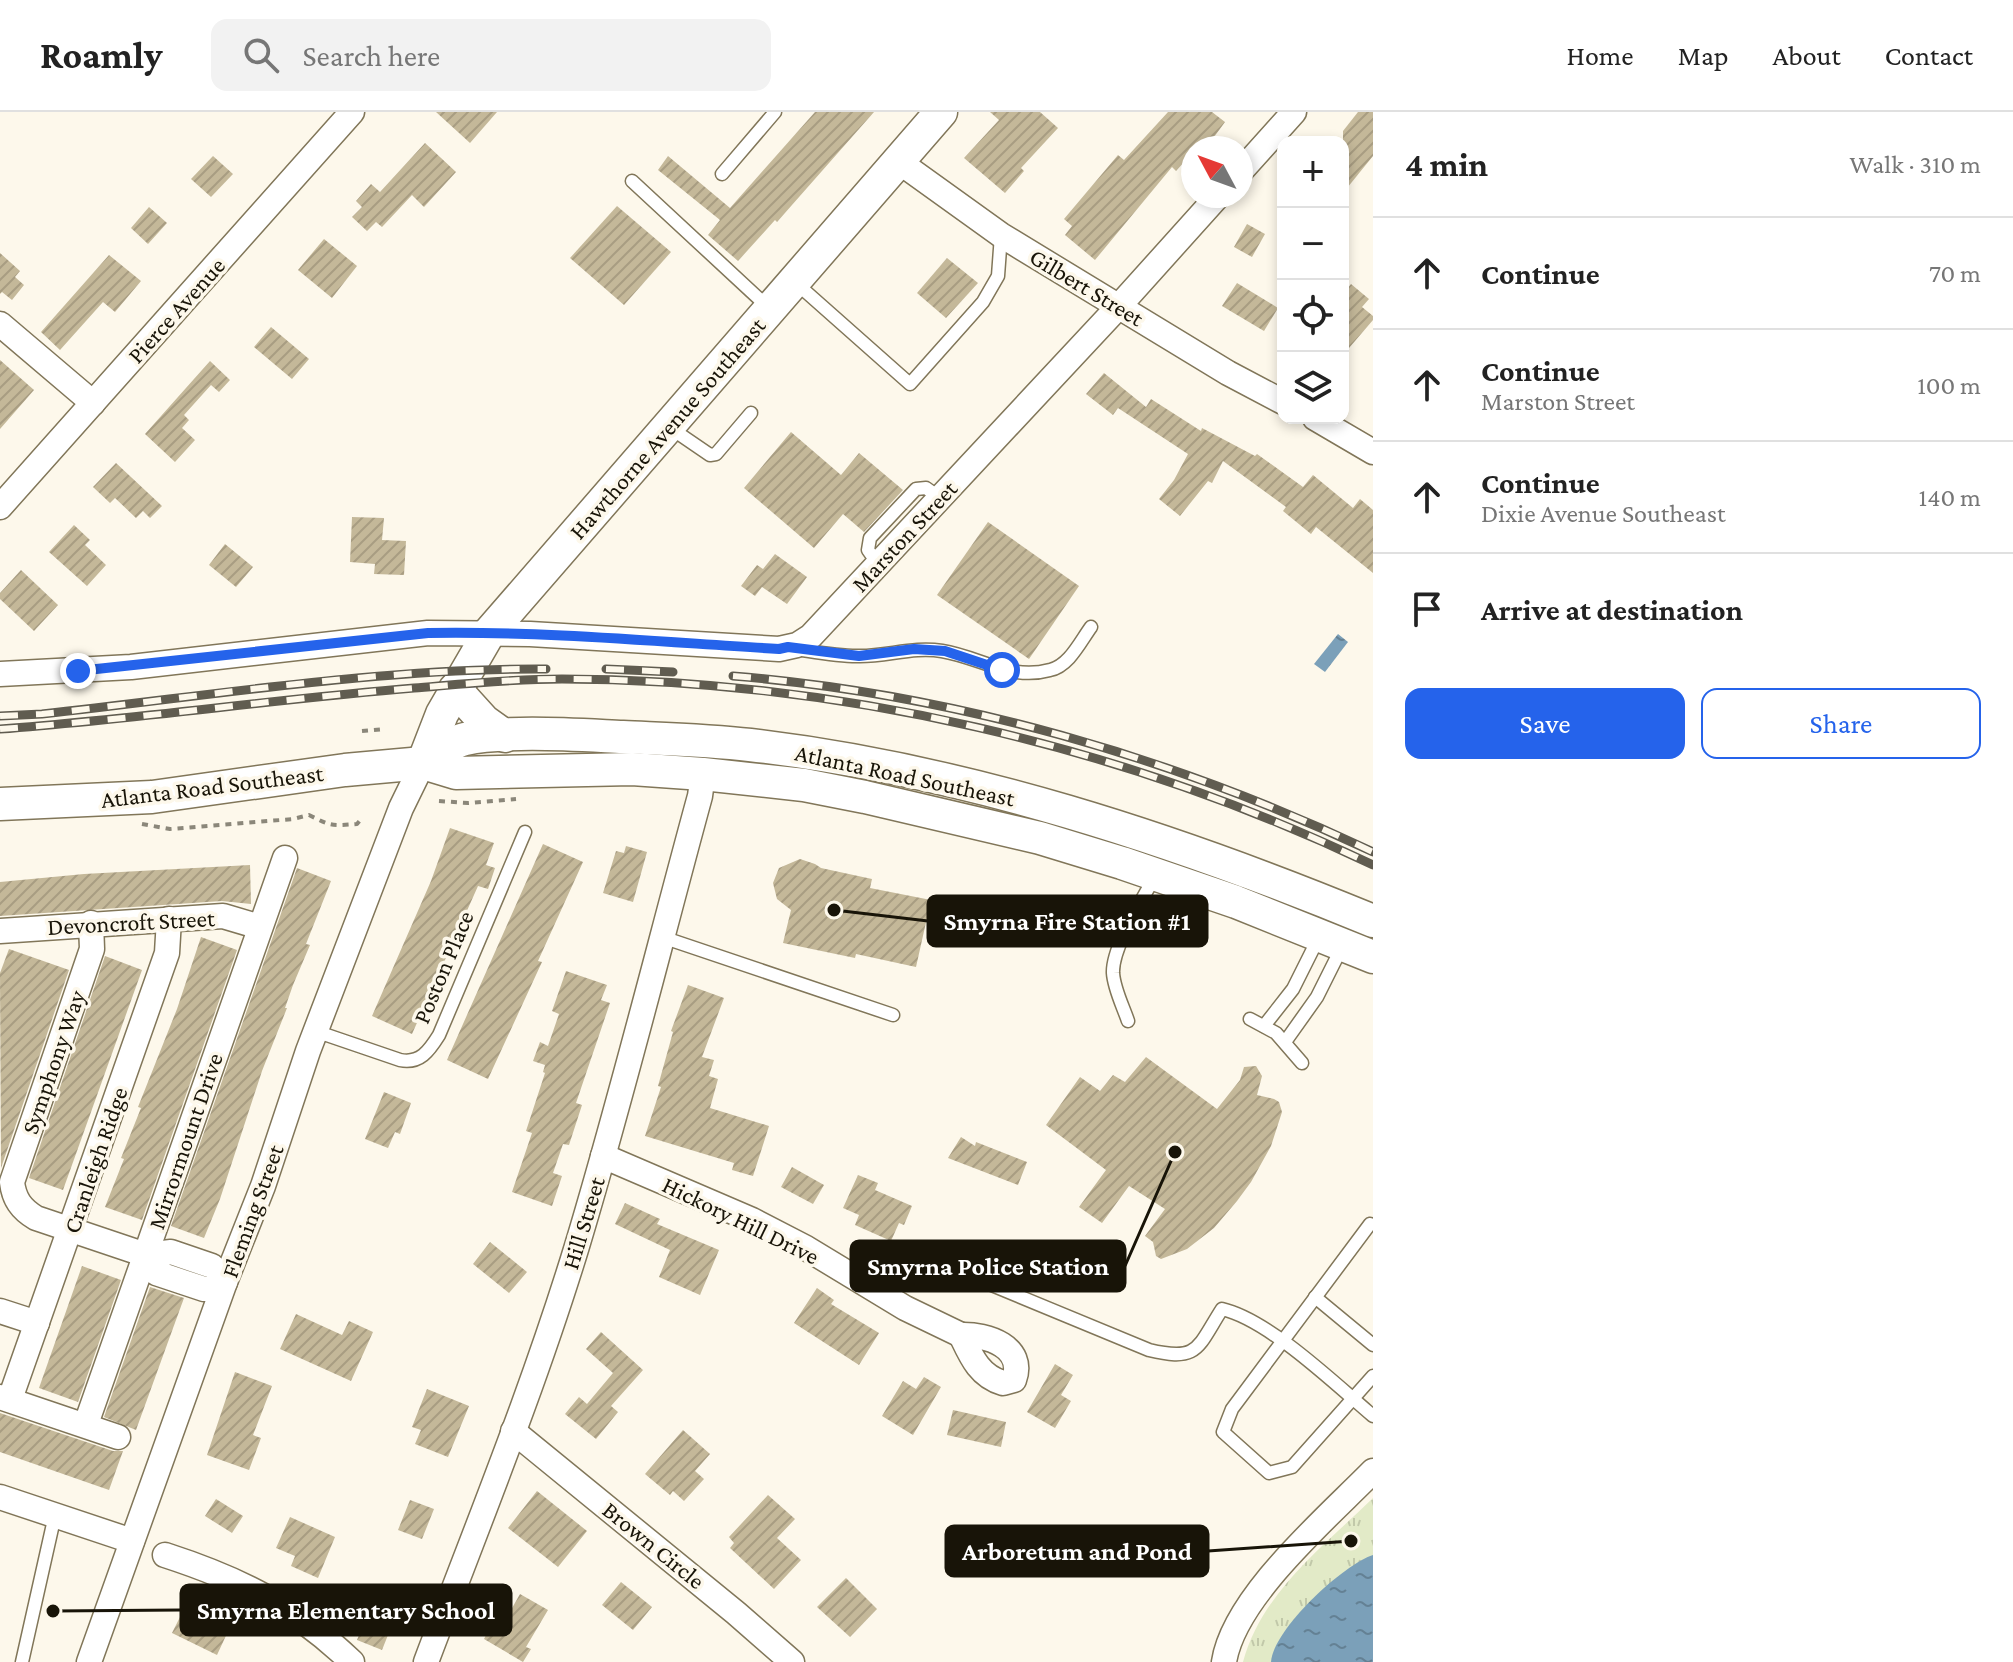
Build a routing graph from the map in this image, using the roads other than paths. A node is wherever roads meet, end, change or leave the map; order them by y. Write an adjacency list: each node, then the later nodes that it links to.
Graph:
1 (352, 112): 16 (street, Pierce Avenue)
2 (941, 112): 6 (main road, Hawthorne Avenue Southeast)
3 (1294, 112): 5 (street)
4 (768, 114): 7 (lane)
5 (1253, 158)
6 (898, 161): 10 (street, Gilbert Street); 11 (main road, Hawthorne Avenue Southeast)
7 (722, 174)
8 (632, 181): 13 (lane)
9 (1207, 208): 12 (street, Marston Street)
10 (1001, 235): 11 (lane); 12 (street, Gilbert Street)
11 (794, 281): 13 (main road, Hawthorne Avenue Southeast)
12 (1120, 305): 15 (street, Gilbert Street); 24 (street, Marston Street)
13 (770, 309): 19 (main road, Hawthorne Avenue Southeast)
14 (0, 324): 16 (street)
15 (1277, 399)
16 (93, 403): 21 (street, Pierce Avenue)
17 (751, 413): 19 (lane)
18 (1325, 424): 20 (street)
19 (669, 427): 23 (main road, Hawthorne Avenue Southeast)
20 (1373, 452)
21 (0, 507)
22 (1091, 627): 24 (lane)
23 (489, 633): 24 (street); 25 (street); 26 (main road, Hawthorne Avenue Southeast)
24 (788, 647)
25 (0, 674)
26 (455, 689): 27 (main road); 29 (main road, Hawthorne Avenue Southeast)
27 (505, 736): 28 (main road, Atlanta Road Southeast); 29 (main road, Atlanta Road Southeast)
28 (704, 759): 29 (main road, Atlanta Road Southeast); 30 (main road, Atlanta Road Southeast); 41 (street, Hill Street)
29 (423, 763): 31 (main road, Atlanta Road Southeast); 47 (street, Fleming Street)
30 (923, 792): 34 (main road, Atlanta Road Southeast); 38 (main road, Atlanta Road Southeast)
31 (0, 804)
32 (525, 832): 47 (lane, Poston Place)
33 (285, 858): 39 (street, Mirrormount Drive)
34 (1156, 875): 38 (main road, Atlanta Road Southeast); 45 (lane)
35 (169, 919): 37 (street, Devoncroft Street); 39 (street, Devoncroft Street); 52 (street, Cranleigh Ridge)
36 (1373, 921): 38 (main road, Atlanta Road Southeast)
37 (91, 923): 40 (street, Devoncroft Street); 52 (street, Symphony Way)
38 (1330, 925): 42 (main road, Atlanta Road Southeast); 46 (lane); 48 (lane)
39 (260, 927): 53 (street, Mirrormount Drive)
40 (0, 931)
41 (662, 937): 43 (lane); 50 (street, Hill Street)
42 (1373, 957)
43 (893, 1015)
44 (1250, 1019): 46 (lane)
45 (1128, 1021)
46 (1264, 1026): 48 (lane)
47 (315, 1031): 55 (street, Fleming Street)
48 (1285, 1042): 49 (lane)
49 (1302, 1063)
50 (603, 1156): 59 (street, Hickory Hill Drive); 67 (street, Hill Street)
51 (1370, 1224): 56 (lane)
52 (70, 1230): 53 (street, Symphony Way); 58 (street, Cranleigh Ridge)
53 (146, 1255): 55 (street, Symphony Way); 66 (street, Mirrormount Drive)
54 (941, 1264): 60 (lane)
55 (225, 1282): 72 (street, Fleming Street)
56 (1315, 1297): 60 (lane); 61 (lane)
57 (0, 1311): 58 (street)
58 (37, 1323): 63 (street, Cranleigh Ridge)
59 (961, 1335)
60 (1283, 1342): 64 (lane); 64 (lane)
61 (1373, 1345)
62 (1373, 1376): 64 (lane)
63 (5, 1398): 66 (street)
64 (1351, 1398): 65 (lane)
65 (1373, 1416)
66 (86, 1424): 68 (street)
67 (513, 1431): 77 (street, Hill Street); 78 (street, Brown Circle)
68 (118, 1437)
69 (1373, 1471): 79 (street)
70 (0, 1497): 71 (street)
71 (55, 1515): 72 (street); 74 (lane)
72 (132, 1541): 75 (street, Fleming Street)
73 (165, 1555): 76 (street)
74 (22, 1662)
75 (89, 1662)
76 (352, 1662)
77 (426, 1662)
78 (792, 1662)
79 (1224, 1662)

